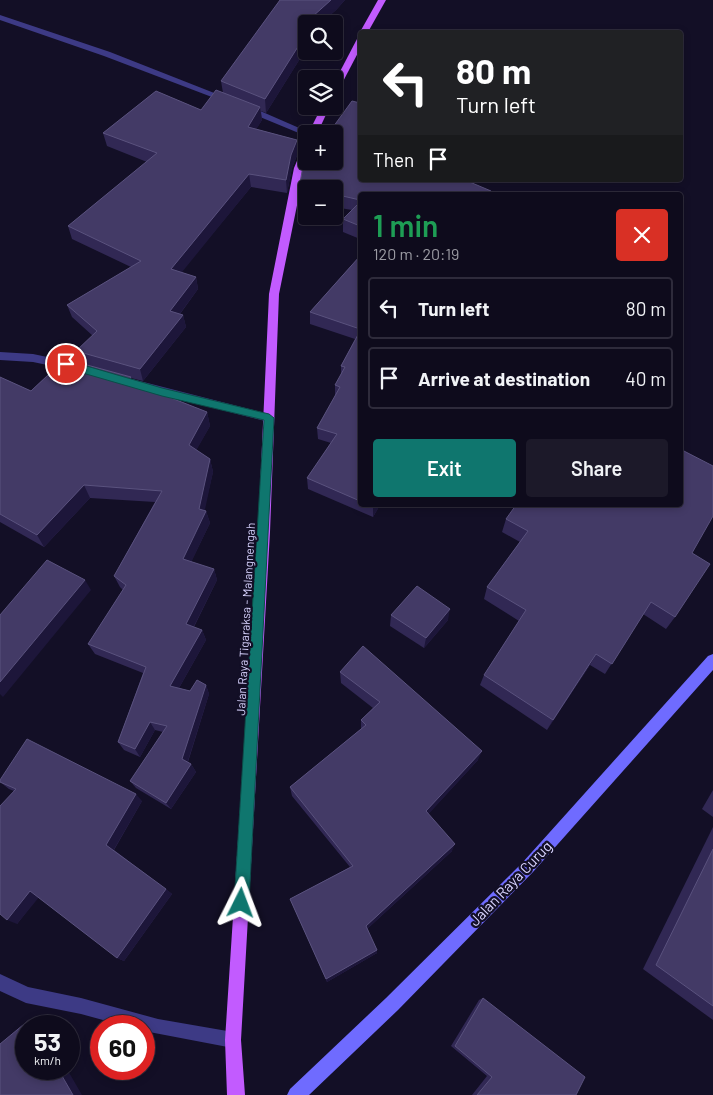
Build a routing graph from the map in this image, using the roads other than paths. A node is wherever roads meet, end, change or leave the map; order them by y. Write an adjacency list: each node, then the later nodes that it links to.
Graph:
1 (382, 0): 3 (main road)
2 (0, 17): 6 (street)
3 (365, 30)
4 (358, 45): 5 (main road)
5 (343, 74)
6 (298, 129)
7 (299, 170): 11 (main road, Jalan Raya Tigaraksa - Malangnengah)
8 (0, 356): 9 (street)
9 (83, 369)
10 (109, 377): 11 (street)
11 (269, 418): 14 (main road, Jalan Raya Tigaraksa - Malangnengah)
12 (713, 660): 16 (street, Jalan Raya Curug)
13 (0, 982): 14 (street)
14 (233, 1040): 15 (main road, Jalan Raya Tigaraksa - Malangnengah)
15 (236, 1095)
16 (296, 1095)

